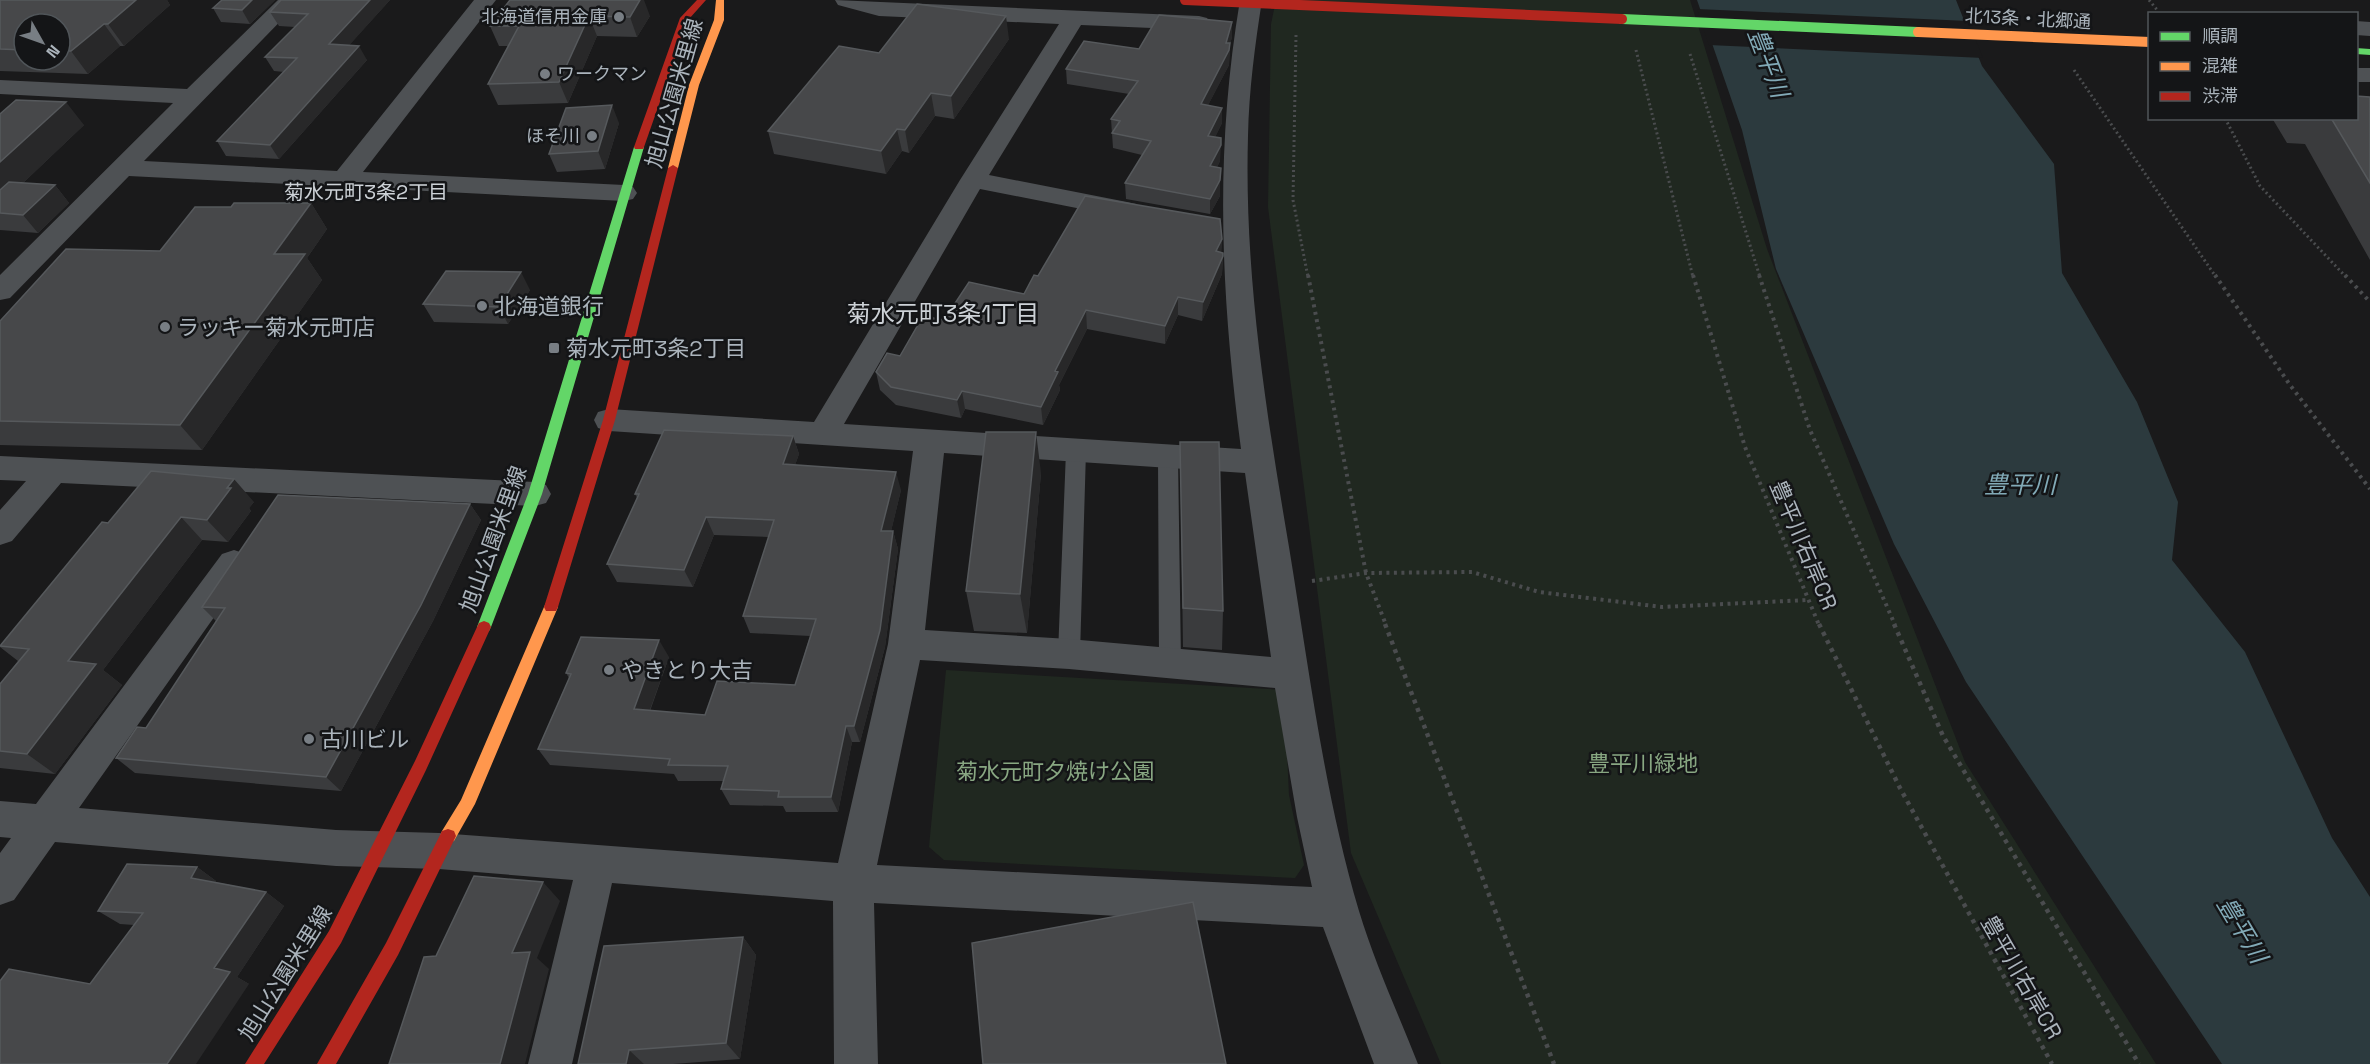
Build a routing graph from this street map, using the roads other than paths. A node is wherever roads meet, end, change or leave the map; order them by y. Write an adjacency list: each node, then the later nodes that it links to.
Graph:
1 (290, 0): 11 (street)
2 (485, 0): 13 (street)
3 (702, 0): 15 (main road, 旭山公園米里線)
4 (720, 0): 20 (main road, 旭山公園米里線)
5 (846, 0): 8 (street)
6 (1185, 0): 9 (main road, 北13条・北郷通, bridge)
7 (1249, 12): 8 (street); 25 (street)
8 (1074, 18): 14 (street)
9 (2148, 42)
10 (0, 87): 11 (street)
11 (194, 97): 12 (street)
12 (123, 168): 13 (street); 18 (street)
13 (344, 179): 15 (street)
14 (973, 180): 16 (street); 21 (street)
15 (624, 193): 29 (main road, 旭山公園米里線)
16 (1154, 214)
17 (0, 254): 18 (street)
18 (35, 256): 19 (street)
19 (0, 291)
20 (609, 420): 21 (street); 40 (main road, 旭山公園米里線)
21 (823, 434): 22 (street)
22 (930, 441): 23 (street); 33 (street)
23 (1076, 451): 24 (street); 34 (lane)
24 (1168, 456): 25 (street); 35 (lane)
25 (1258, 462): 36 (street)
26 (0, 468): 27 (street)
27 (54, 470): 28 (street); 31 (street)
28 (293, 482): 29 (street); 30 (street)
29 (535, 494): 39 (main road, 旭山公園米里線)
30 (272, 510)
31 (0, 532)
32 (252, 538): 38 (street)
33 (906, 644): 34 (street); 42 (street)
34 (1069, 654): 35 (street)
35 (1170, 662): 36 (street)
36 (1290, 674): 44 (street)
37 (0, 819): 38 (street)
38 (46, 824): 39 (street); 43 (street)
39 (380, 849): 40 (street); 45 (main road, 旭山公園米里線)
40 (439, 850): 41 (street); 46 (main road, 旭山公園米里線)
41 (597, 864): 42 (street); 47 (street)
42 (853, 883): 44 (street); 48 (street)
43 (0, 886)
44 (1338, 908): 49 (street)
45 (254, 1064)
46 (326, 1064)
47 (550, 1064)
48 (856, 1064)
49 (1396, 1064)

